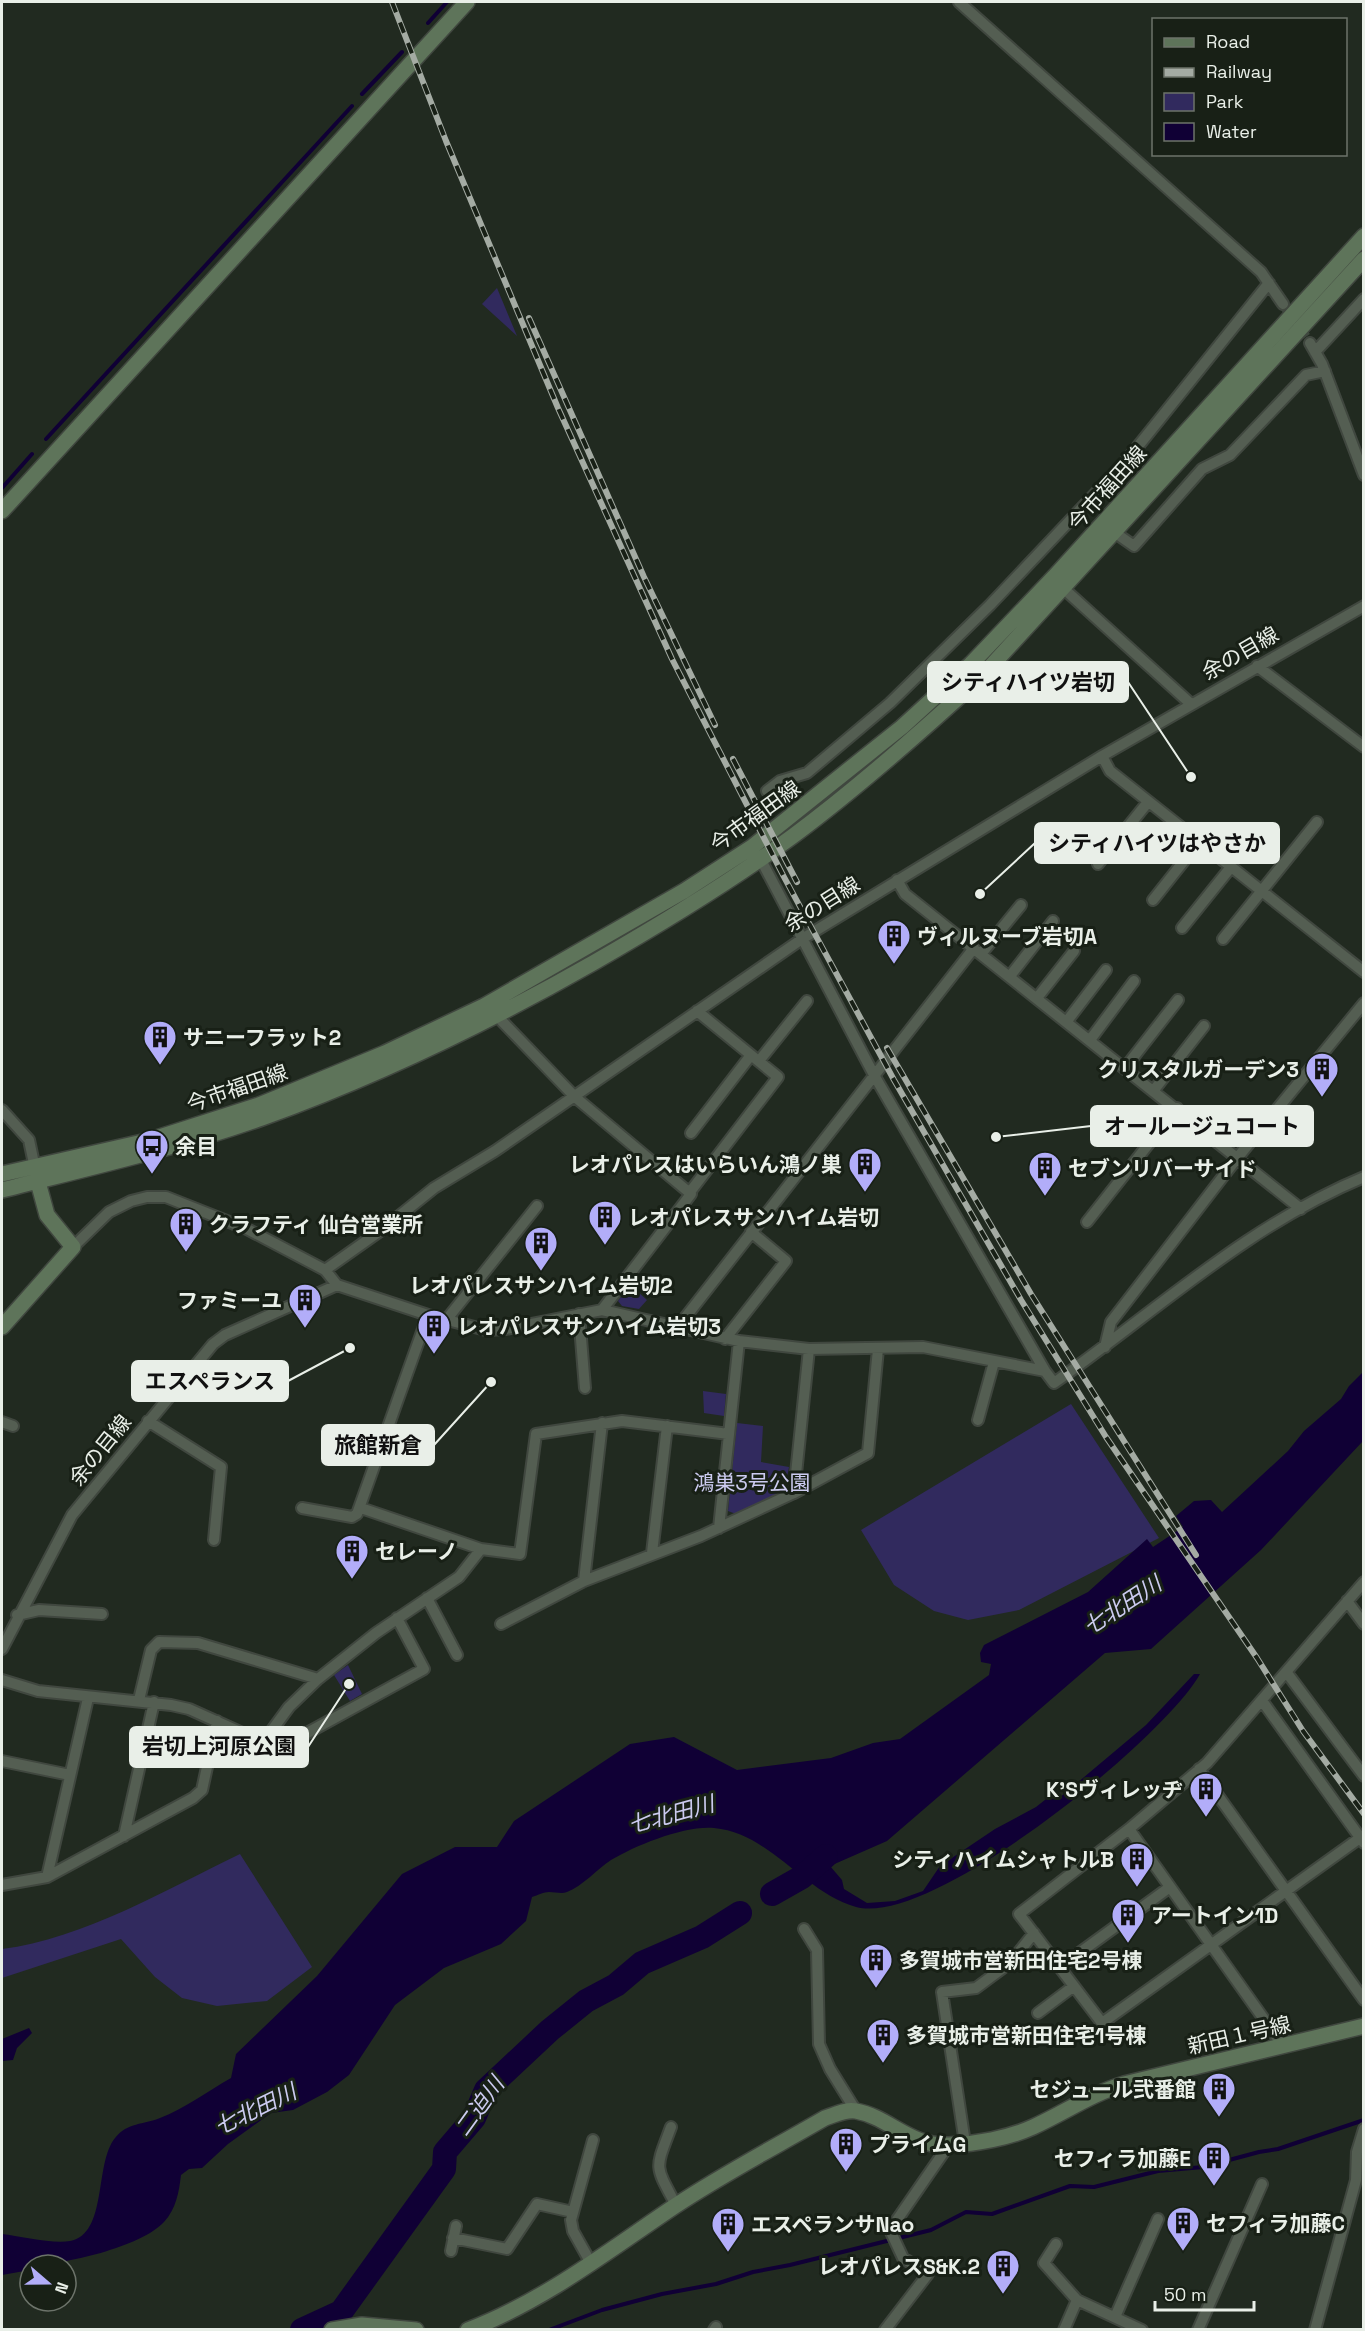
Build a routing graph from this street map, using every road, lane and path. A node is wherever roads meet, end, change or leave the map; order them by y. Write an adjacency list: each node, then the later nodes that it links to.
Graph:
1 (466, 2): 10 (main road)
2 (959, 2): 5 (street)
3 (1364, 236): 57 (main road, 今市福田線)
4 (1364, 259): 11 (main road, 今市福田線)
5 (1269, 283): 7 (street); 18 (street)
6 (1364, 299): 8 (street)
7 (1283, 303)
8 (1325, 371): 9 (street); 11 (street)
9 (1364, 475)
10 (2, 512)
11 (1114, 532): 12 (main road, 今市福田線)
12 (1063, 588): 15 (street); 22 (main road, 今市福田線)
13 (1364, 606): 14 (street, 余の目線)
14 (1263, 671): 15 (street, 余の目線); 16 (street)
15 (1191, 704): 17 (street, 余の目線)
16 (1364, 747)
17 (1105, 763): 19 (street); 25 (street, 余の目線)
18 (767, 791)
19 (1148, 801): 21 (street); 23 (street)
20 (1317, 822): 26 (street)
21 (1199, 842): 24 (street); 27 (street)
22 (760, 858): 31 (street); 44 (main road, 今市福田線)
23 (1098, 864)
24 (1231, 867): 26 (street); 30 (street)
25 (900, 886): 31 (street, 余の目線); 33 (street)
26 (1262, 892): 32 (street); 36 (street)
27 (1153, 900)
28 (1021, 905): 33 (street)
29 (1053, 921): 37 (street)
30 (1182, 928)
31 (802, 939): 43 (street, 余の目線); 50 (street)
32 (1223, 939)
33 (978, 951): 37 (street); 50 (street)
34 (1074, 951): 39 (street)
35 (1106, 970): 45 (street)
36 (1364, 972)
37 (1010, 976): 39 (street)
38 (1134, 981): 47 (street)
39 (1037, 998): 45 (street)
40 (1178, 1000): 49 (street)
41 (807, 1001): 48 (street)
42 (1364, 1003): 56 (street)
43 (697, 1011): 48 (street); 52 (street, 余の目線)
44 (498, 1017): 52 (street); 60 (main road, 今市福田線)
45 (1067, 1021): 47 (street)
46 (1204, 1026): 51 (street)
47 (1090, 1040): 49 (street)
48 (755, 1058): 55 (street); 62 (street)
49 (1125, 1068): 51 (street)
50 (874, 1075): 66 (street); 81 (street)
51 (1154, 1090): 53 (street)
52 (575, 1097): 62 (street); 68 (street, 余の目線)
53 (1177, 1108): 56 (street); 65 (street)
54 (2, 1110): 57 (street)
55 (691, 1133)
56 (1239, 1157): 64 (street); 77 (street)
57 (35, 1166): 58 (main road, 今市福田線); 60 (street)
58 (2, 1174)
59 (1364, 1177): 64 (street)
60 (38, 1182): 61 (main road, 今市福田線); 67 (main road)
61 (2, 1190)
62 (690, 1192): 69 (street)
63 (537, 1206): 72 (street)
64 (1301, 1209): 77 (street)
65 (1087, 1222)
66 (750, 1232): 74 (street); 75 (street)
67 (73, 1247): 68 (street); 73 (main road)
68 (331, 1277): 71 (street); 84 (street, 余の目線)
69 (602, 1310): 70 (street); 74 (street)
70 (579, 1314): 72 (street); 82 (street)
71 (428, 1315): 72 (street); 91 (street)
72 (447, 1319)
73 (2, 1326)
74 (676, 1328): 75 (street)
75 (725, 1339): 76 (street)
76 (739, 1341): 78 (street); 89 (street)
77 (1105, 1347): 81 (street)
78 (809, 1349): 79 (street); 90 (street)
79 (878, 1349): 80 (street); 90 (street)
80 (994, 1362): 81 (street); 83 (street)
81 (1045, 1371)
82 (585, 1388)
83 (978, 1420)
84 (148, 1421): 94 (street); 102 (street, 余の目線)
85 (2, 1422): 87 (street)
86 (602, 1423): 88 (street); 95 (street); 97 (street)
87 (13, 1426)
88 (667, 1426): 89 (street); 96 (street)
89 (729, 1434): 93 (street)
90 (794, 1492): 93 (street)
91 (361, 1508): 92 (street); 95 (street)
92 (302, 1509)
93 (719, 1528): 96 (street)
94 (214, 1540)
95 (481, 1549): 99 (street)
96 (651, 1553): 97 (street)
97 (584, 1581): 104 (street)
98 (1364, 1582): 100 (street)
99 (427, 1598): 103 (street); 107 (street)
100 (1347, 1601): 105 (street); 108 (street)
101 (102, 1614): 102 (street)
102 (17, 1615): 106 (street, 余の目線)
103 (397, 1618): 109 (street); 116 (street)
104 (501, 1624)
105 (1364, 1624)
106 (2, 1649)
107 (458, 1655)
108 (1287, 1673): 114 (street); 120 (street)
109 (318, 1679): 112 (street); 116 (street)
110 (2, 1680): 111 (street)
111 (88, 1698): 112 (street); 119 (street)
112 (139, 1700): 113 (street)
113 (154, 1702): 115 (street); 122 (street)
114 (1263, 1702): 118 (street); 123 (street)
115 (217, 1721): 116 (street); 122 (street)
116 (274, 1730)
117 (2, 1765): 119 (street)
118 (1200, 1769): 121 (street); 127 (street)
119 (70, 1775): 124 (street)
120 (1364, 1776)
121 (1129, 1829): 126 (street); 129 (street)
122 (124, 1836): 124 (street)
123 (1362, 1839): 127 (street)
124 (47, 1877): 125 (street)
125 (2, 1885)
126 (1170, 1887): 130 (street); 131 (street)
127 (1286, 1892): 130 (street); 133 (street)
128 (804, 1929): 137 (street)
129 (1034, 1933): 131 (street); 141 (street)
130 (1212, 1945): 132 (street); 136 (street)
131 (1060, 1967): 132 (street)
132 (1074, 1986): 134 (street)
133 (1364, 2000)
134 (1038, 2013)
135 (1364, 2026): 136 (main road, 新田１号線)
136 (1283, 2046): 141 (main road, 新田１号線)
137 (856, 2111): 142 (main road); 145 (main road)
138 (671, 2127): 145 (street)
139 (1364, 2129): 143 (street)
140 (592, 2140): 146 (street)
141 (964, 2143): 142 (main road, 新田１号線)
142 (948, 2146): 158 (street)
143 (1360, 2181): 162 (street)
144 (1262, 2184): 161 (street)
145 (676, 2205): 152 (main road)
146 (573, 2212): 149 (street); 152 (street)
147 (1158, 2219): 154 (street)
148 (456, 2226): 149 (street)
149 (453, 2238): 151 (street)
150 (1056, 2244): 153 (street)
151 (451, 2251)
152 (592, 2265): 157 (main road)
153 (1077, 2300): 154 (street); 159 (street)
154 (1115, 2317): 160 (street)
155 (332, 2330): 156 (main road)
156 (416, 2330)
157 (468, 2330)
158 (885, 2330)
159 (1064, 2330)
160 (1143, 2330)
161 (1198, 2330)
162 (1315, 2330)

